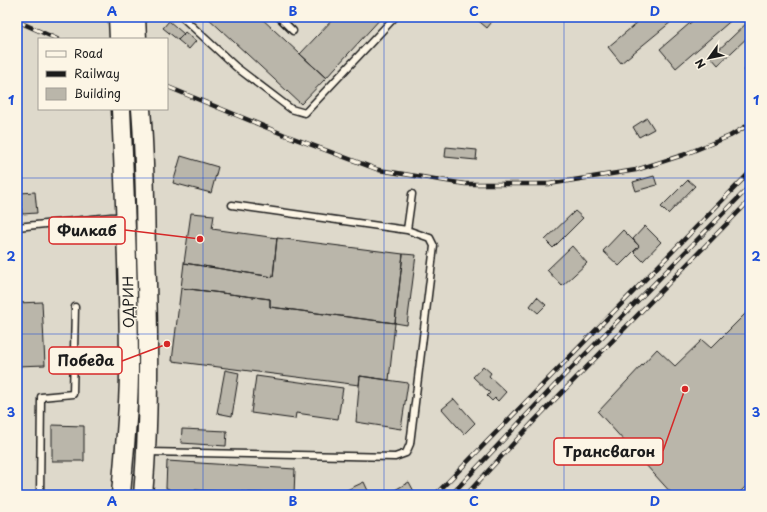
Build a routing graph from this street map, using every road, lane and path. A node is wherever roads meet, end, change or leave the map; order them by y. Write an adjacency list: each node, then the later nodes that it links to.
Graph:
1 (118, 17): 7 (main road)
2 (136, 17): 8 (main road)
3 (279, 17): 6 (lane)
4 (395, 17): 5 (lane)
5 (186, 18)
6 (293, 31)
7 (119, 38)
8 (137, 38)
9 (121, 110): 13 (main road, ОДРИН)
10 (141, 110): 17 (main road, ОДРИН)
11 (412, 194): 15 (lane)
12 (232, 205): 15 (lane)
13 (126, 217): 14 (lane); 19 (main road, ОДРИН)
14 (17, 226)
15 (407, 230): 17 (lane)
16 (75, 307): 18 (lane)
17 (147, 452): 20 (main road, ОДРИН)
18 (40, 495)
19 (121, 495)
20 (143, 495)

